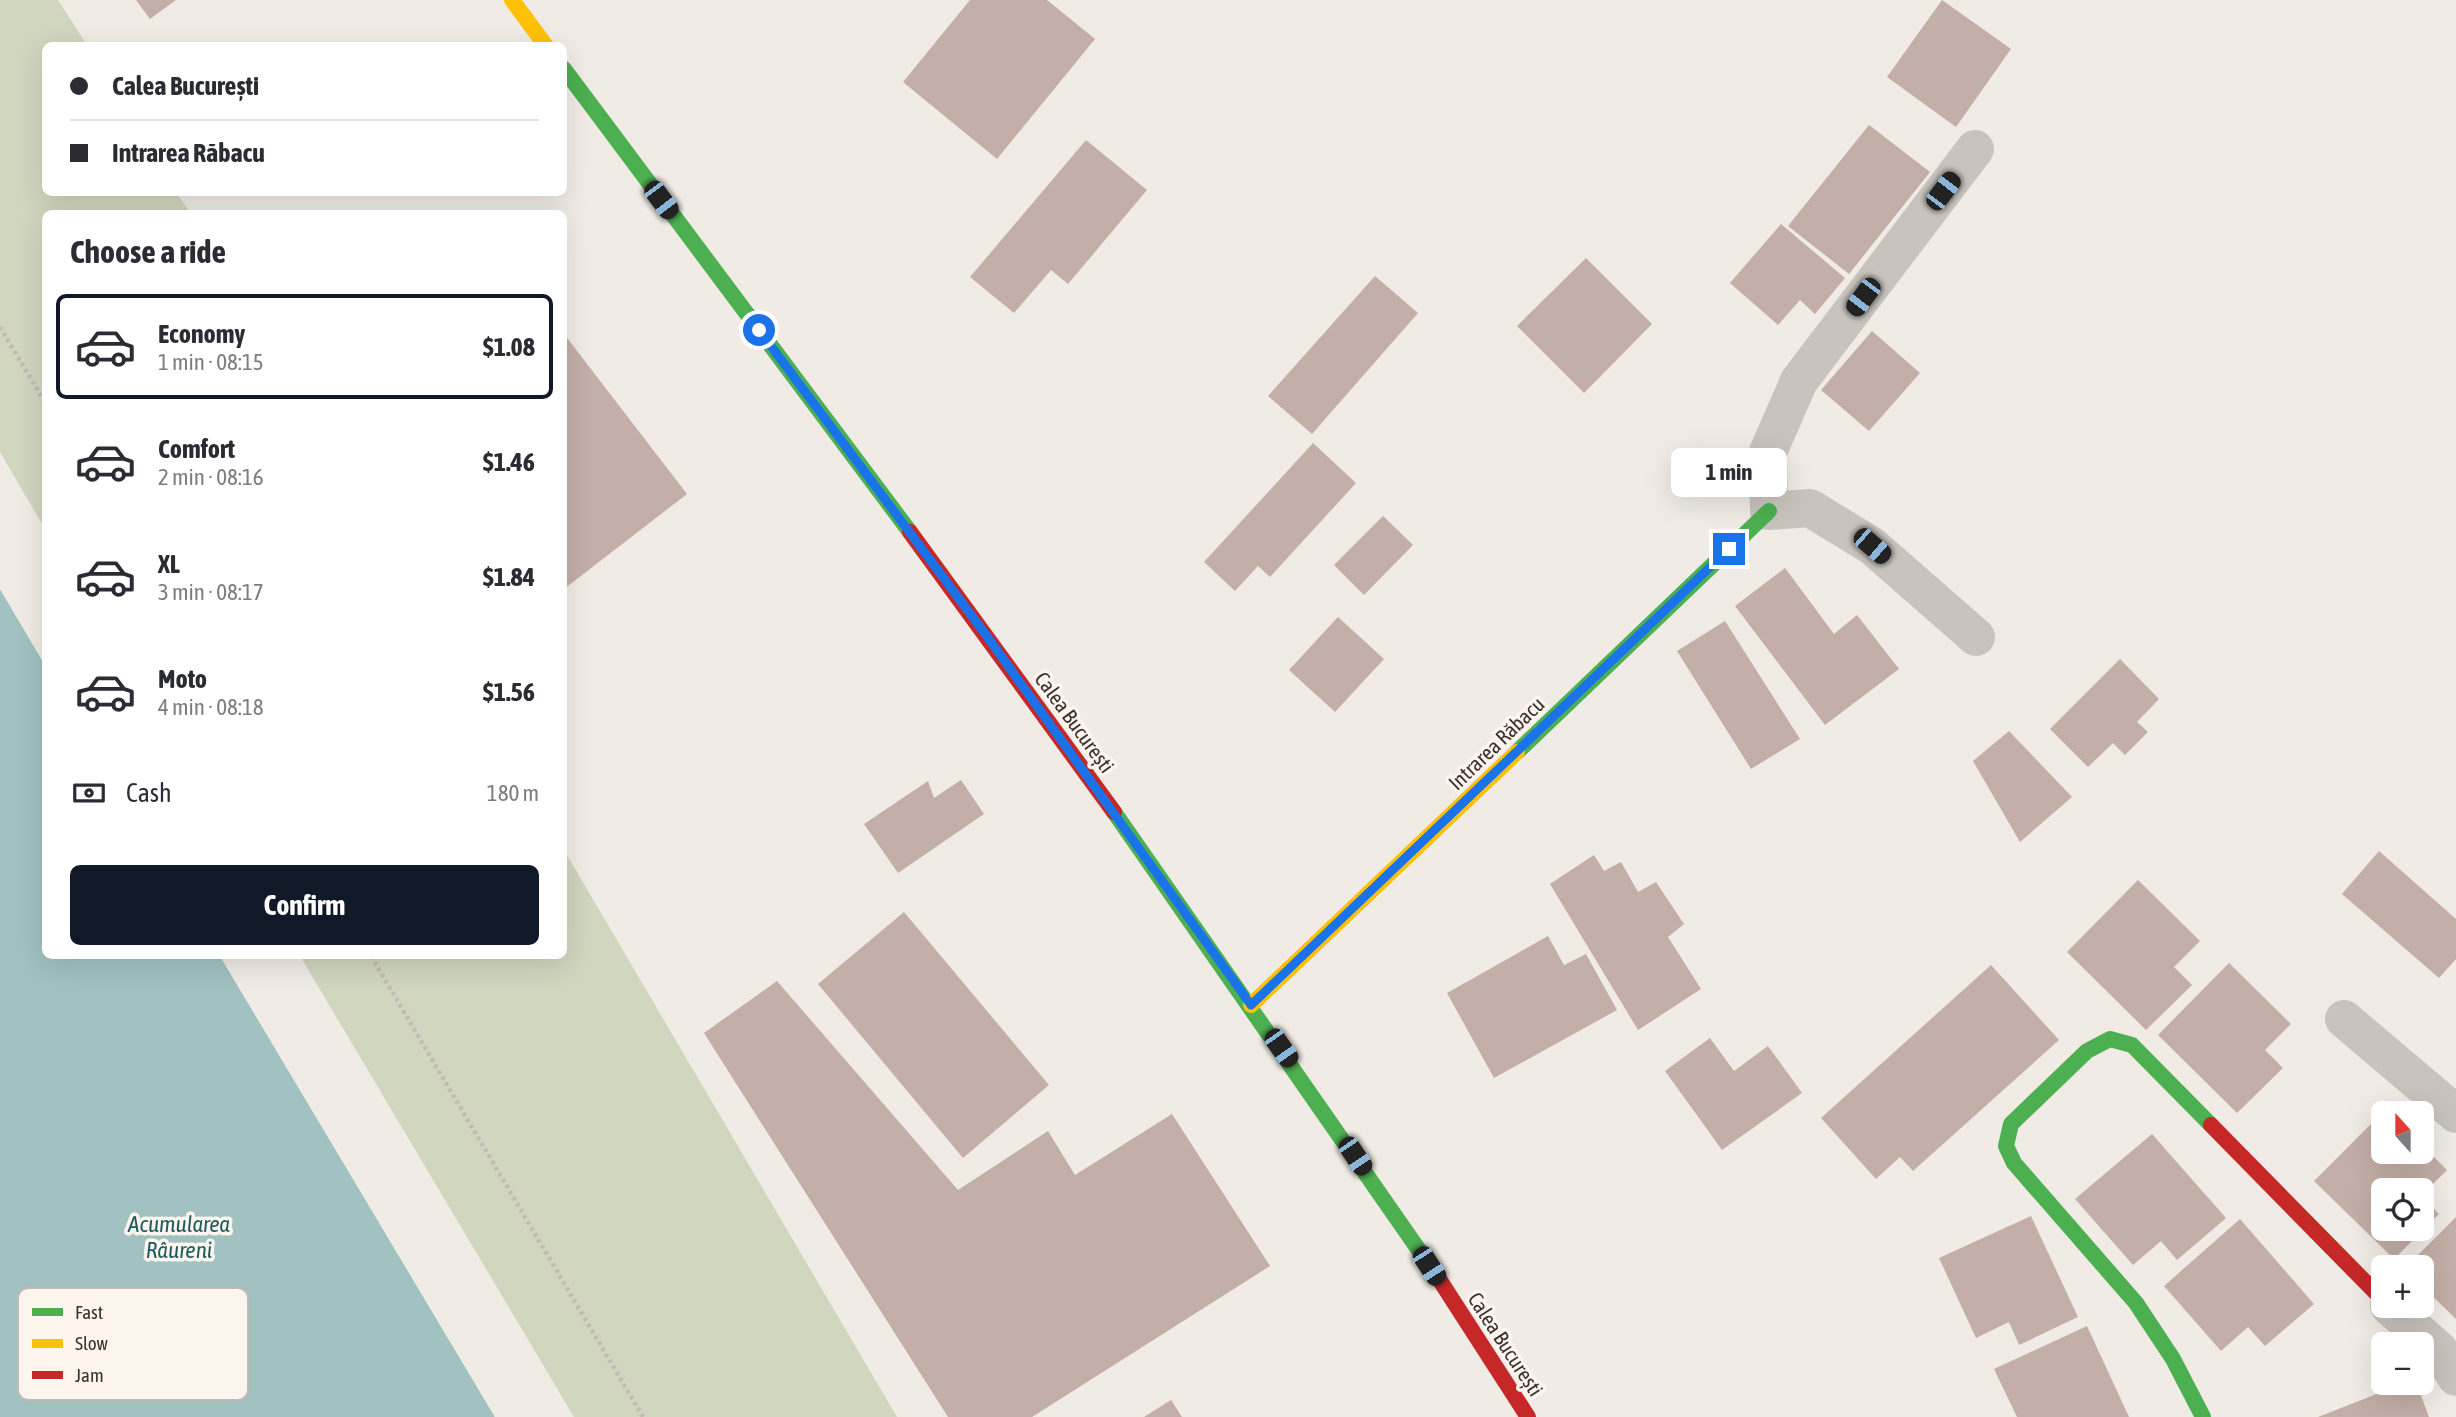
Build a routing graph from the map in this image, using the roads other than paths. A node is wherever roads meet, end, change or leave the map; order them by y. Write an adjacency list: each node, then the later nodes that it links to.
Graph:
1 (512, 0): 2 (main road)
2 (543, 42)
3 (567, 73): 7 (main road, Calea București)
4 (1975, 149): 5 (street)
5 (1769, 511): 6 (street); 7 (main road, Intrarea Răbacu)
6 (1976, 636)
7 (1251, 1005): 13 (main road, Calea București)
8 (2344, 1019): 9 (street)
9 (2456, 1114)
10 (2371, 1288): 14 (main road)
11 (2403, 1318): 12 (street)
12 (2456, 1377)
13 (1528, 1417)
14 (2203, 1417)

